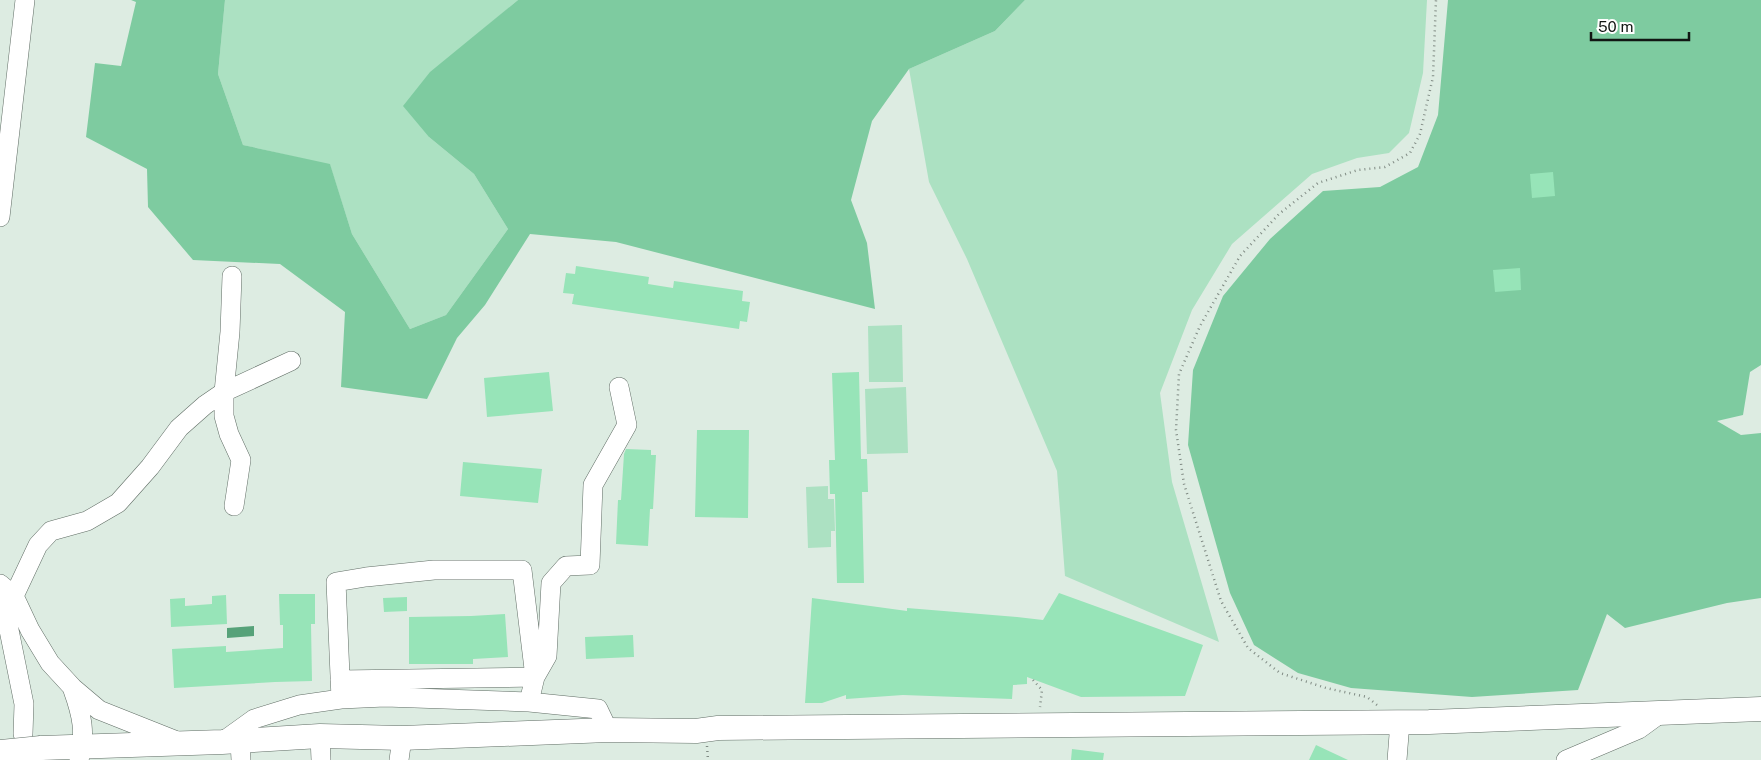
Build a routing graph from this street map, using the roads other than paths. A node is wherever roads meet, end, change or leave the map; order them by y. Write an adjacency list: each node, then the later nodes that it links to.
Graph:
1 (25, 0): 2 (street)
2 (0, 217)
3 (232, 276): 6 (street)
4 (291, 361): 6 (street)
5 (619, 387): 9 (street)
6 (224, 392): 7 (street); 8 (street)
7 (234, 506)
8 (5, 594): 11 (street); 19 (street)
9 (535, 677): 10 (street); 10 (street); 13 (street)
10 (340, 680): 12 (street)
11 (73, 688): 20 (street); 25 (street)
12 (341, 699): 13 (street); 21 (street)
13 (529, 702): 17 (street)
14 (1761, 709): 15 (main road)
15 (1661, 713): 16 (main road); 28 (street)
16 (1400, 722): 17 (main road); 27 (street)
17 (608, 730): 22 (main road)
18 (320, 736): 21 (main road); 22 (main road); 26 (street)
19 (32, 741): 23 (main road, bridge); 25 (main road)
20 (181, 743): 21 (main road); 24 (main road)
21 (234, 748)
22 (401, 749)
23 (0, 752)
24 (132, 752): 25 (main road)
25 (81, 753)
26 (321, 760)
27 (1398, 760)
28 (1566, 760)

